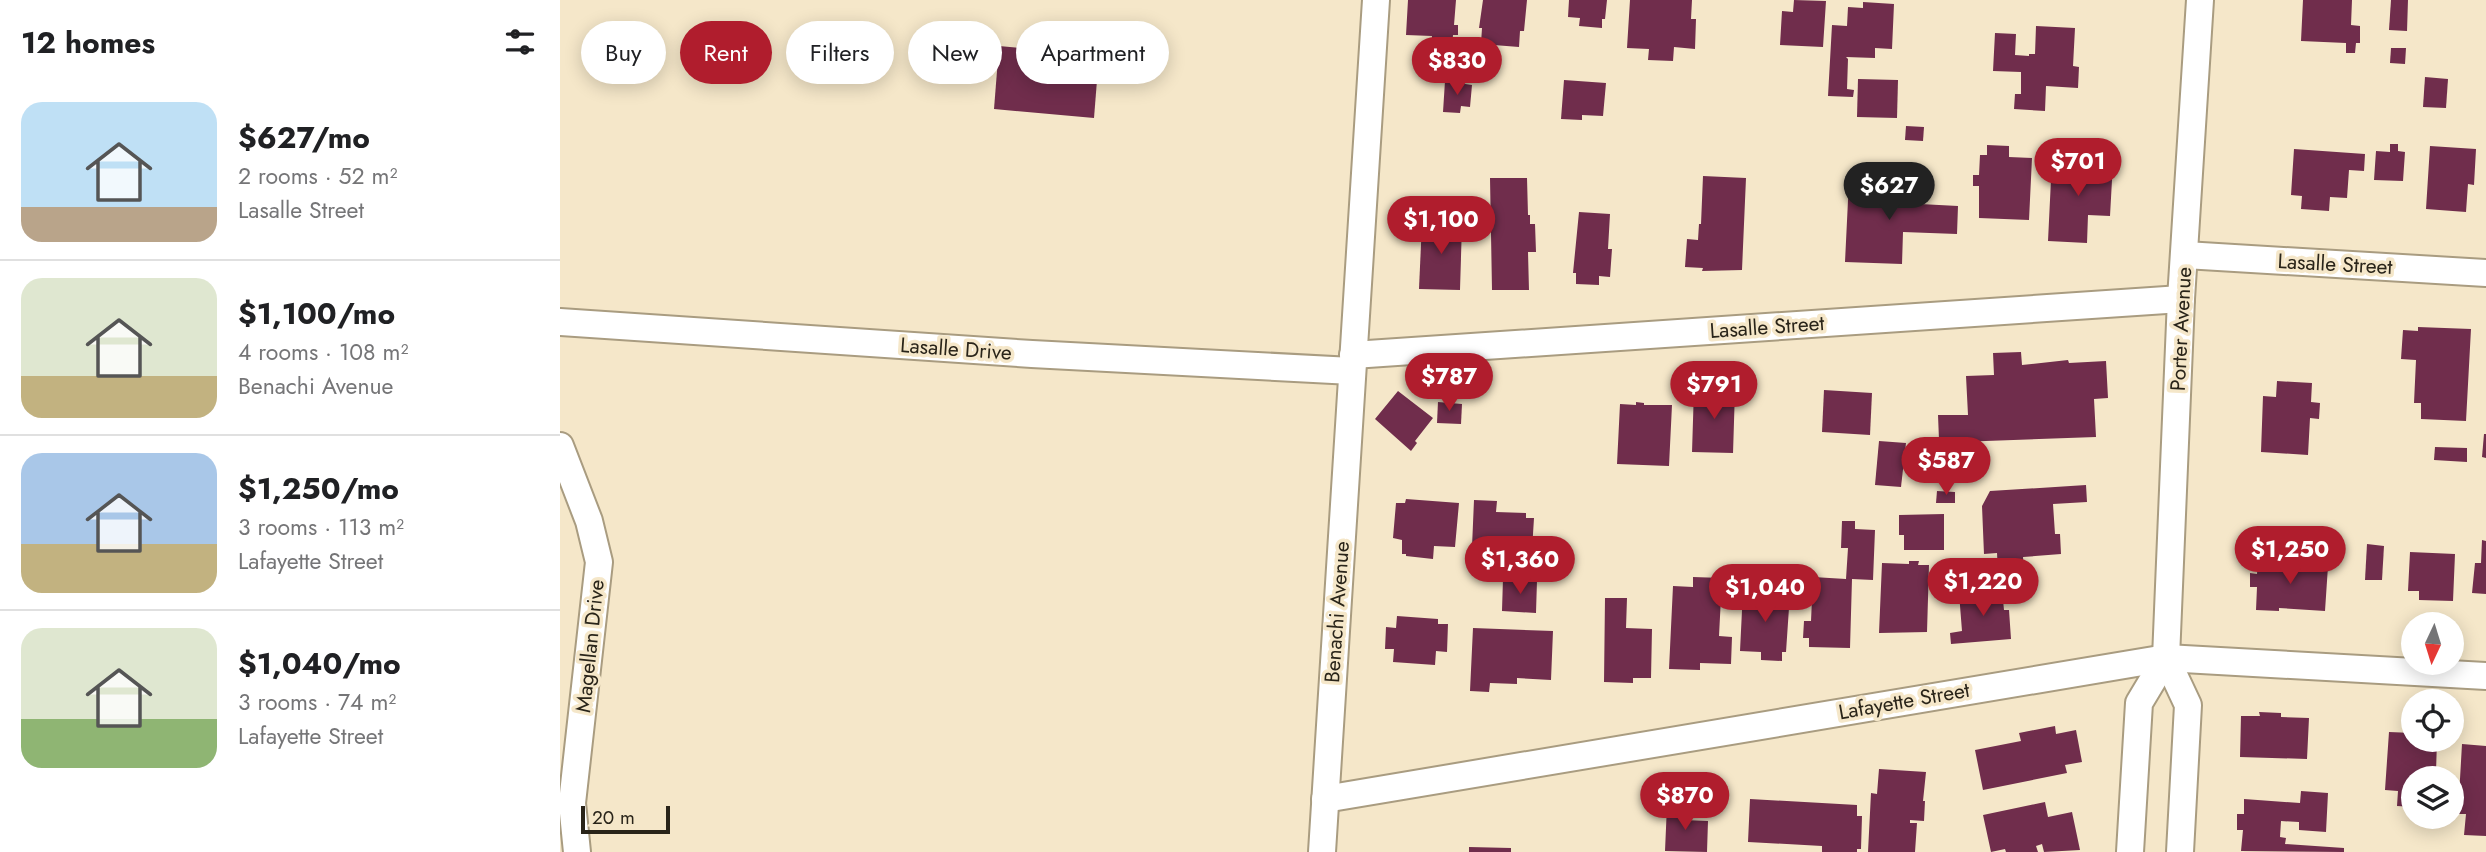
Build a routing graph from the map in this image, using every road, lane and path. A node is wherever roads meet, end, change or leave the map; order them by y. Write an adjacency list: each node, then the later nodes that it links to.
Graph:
1 (1376, 0): 7 (street, Benachi Avenue)
2 (2200, 0): 3 (street, Porter Avenue)
3 (2185, 255): 4 (street, Lasalle Street); 5 (street, Porter Avenue)
4 (2486, 273)
5 (2181, 299): 7 (street, Lasalle Street); 9 (street, Porter Avenue)
6 (560, 321): 7 (street, Lasalle Drive)
7 (1352, 363): 11 (street, Benachi Avenue)
8 (560, 446): 12 (street, Magellan Drive)
9 (2166, 658): 10 (street, Lafayette Street); 11 (street, Lafayette Street); 14 (street, Porter Avenue); 15 (street, Porter Avenue)
10 (2486, 676)
11 (1325, 799): 13 (street, Benachi Avenue)
12 (577, 852)
13 (1322, 852)
14 (2130, 852)
15 (2180, 852)

